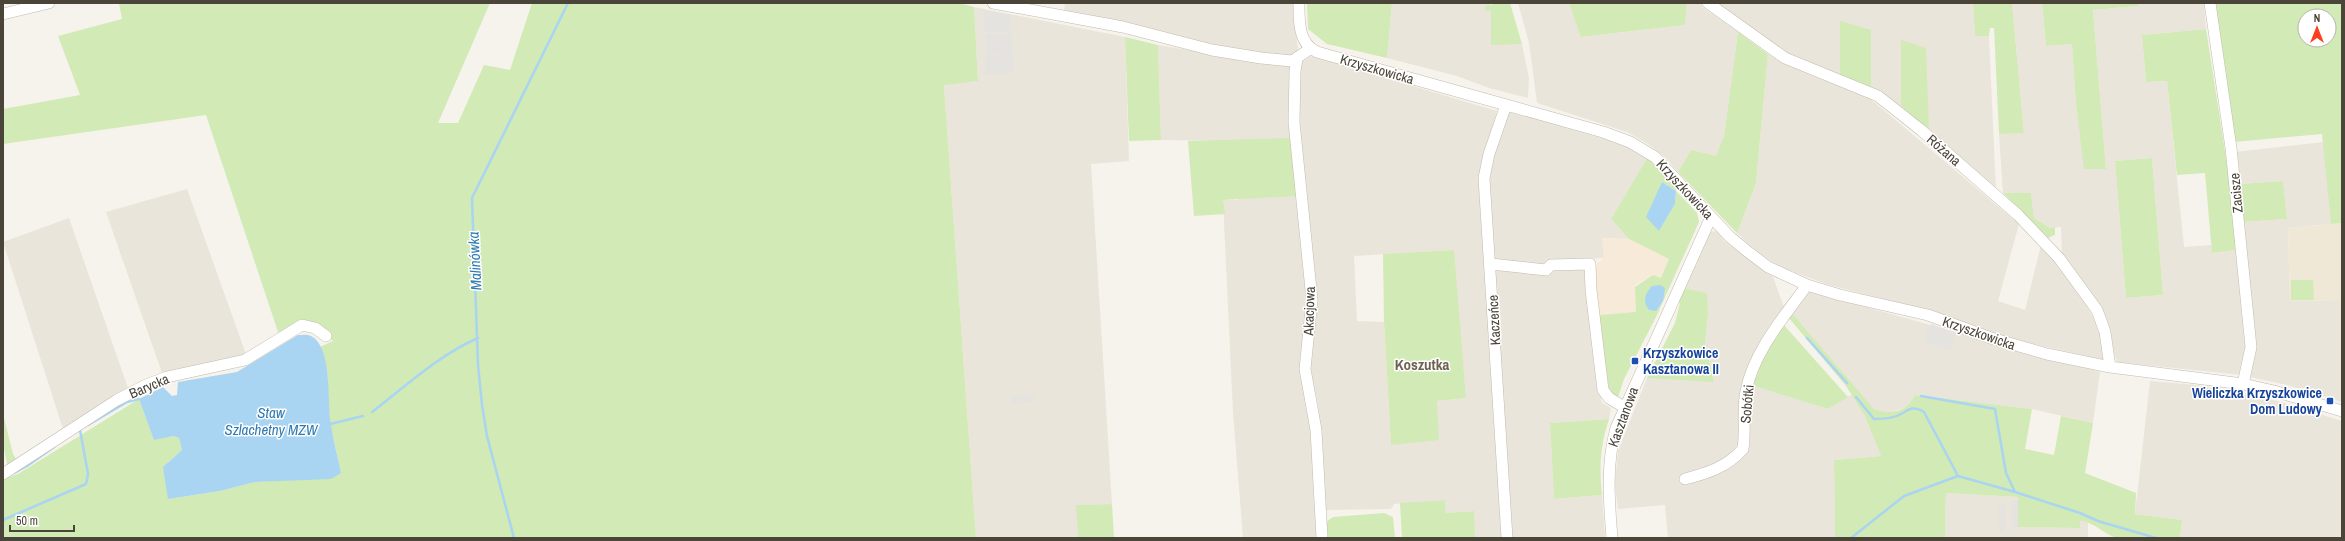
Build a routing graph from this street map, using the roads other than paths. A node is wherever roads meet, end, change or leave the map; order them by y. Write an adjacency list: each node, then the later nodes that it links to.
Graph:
1 (48, 3): 6 (street)
2 (993, 3): 8 (street)
3 (1299, 3): 7 (street)
4 (1708, 3): 14 (street, Różana)
5 (2210, 3): 15 (street, Zacisze)
6 (3, 14)
7 (1310, 49): 8 (street); 9 (street, Krzyszkowicka)
8 (1297, 59): 20 (street, Akacjowa)
9 (1506, 105): 10 (street, Krzyszkowicka); 11 (street, Kaczeńce)
10 (1711, 217): 12 (street, Krzyszkowicka); 16 (street, Kasztanowa)
11 (1491, 264): 16 (street); 21 (street, Kaczeńce)
12 (1807, 285): 14 (street, Krzyszkowicka); 19 (street, Sobótki)
13 (326, 336): 18 (street, Barycka)
14 (2110, 366): 15 (street, Krzyszkowicka)
15 (2243, 384): 17 (street, Krzyszkowicka)
16 (1624, 407): 22 (street, Kasztanowa)
17 (2342, 411)
18 (3, 474)
19 (1685, 479)
20 (1322, 538)
21 (1507, 538)
22 (1612, 538)

